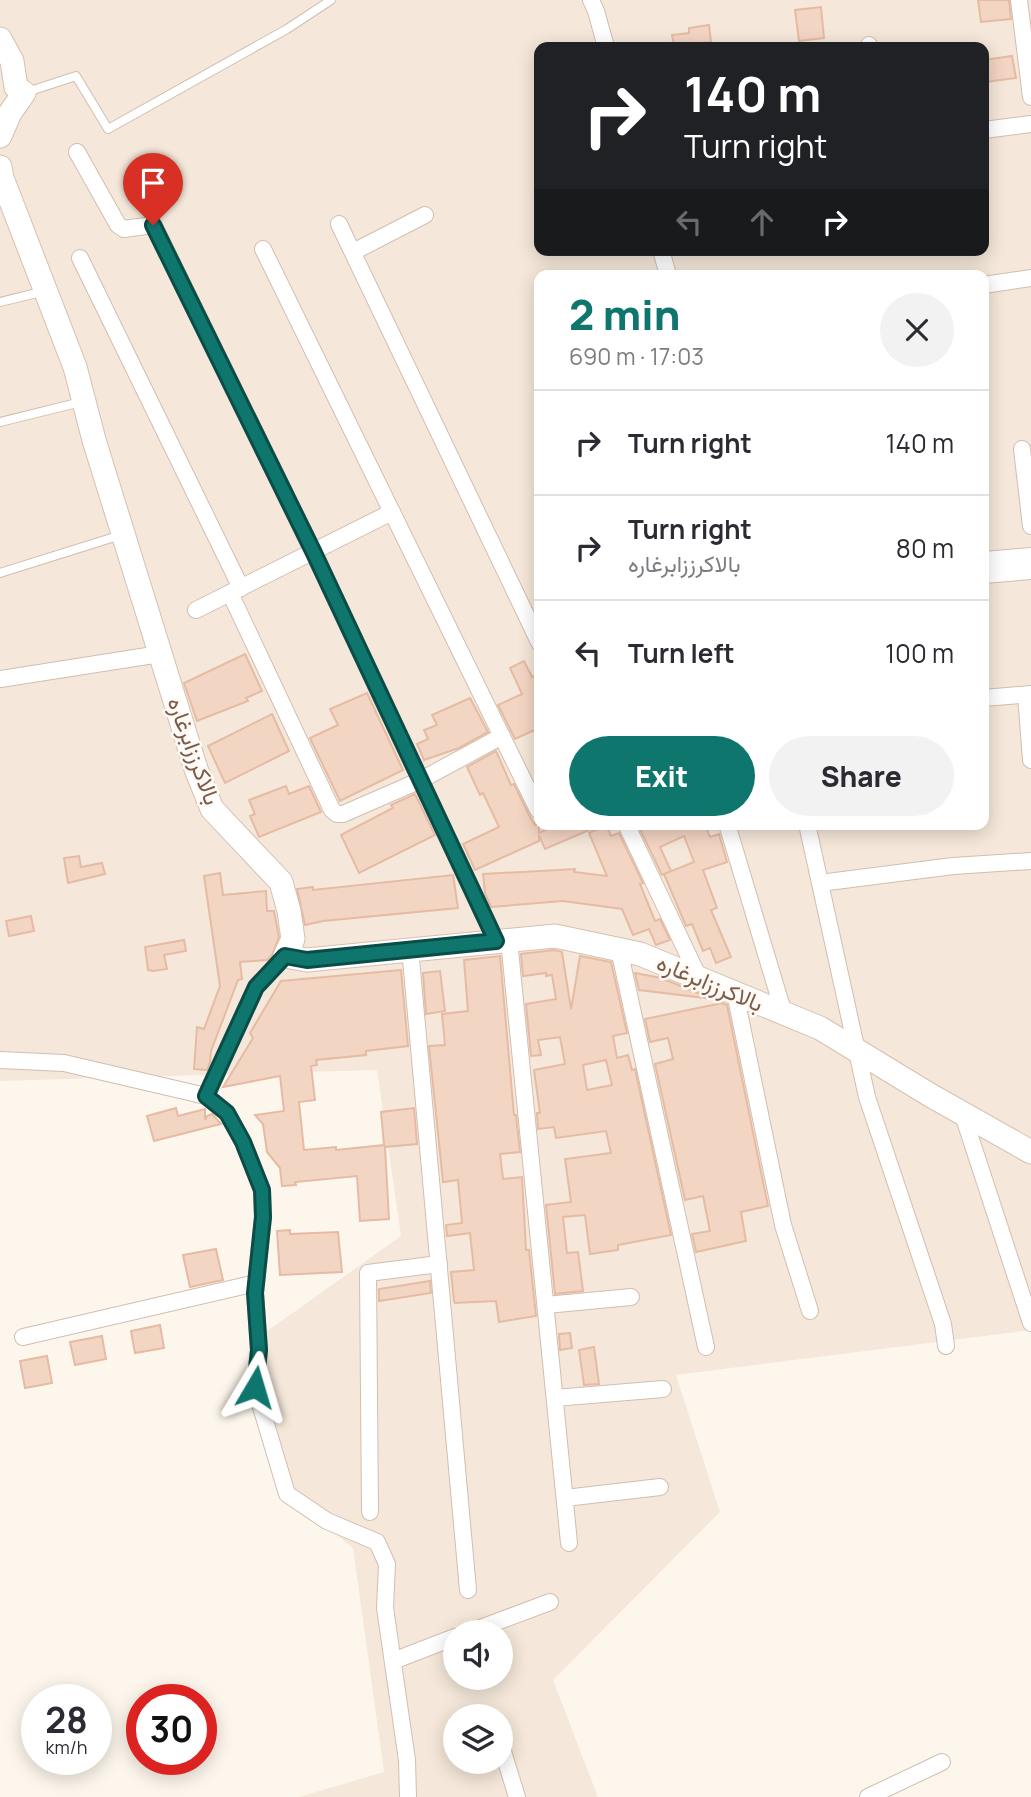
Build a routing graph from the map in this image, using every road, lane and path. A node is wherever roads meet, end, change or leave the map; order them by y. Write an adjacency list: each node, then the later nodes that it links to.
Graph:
1 (331, 0): 6 (lane)
2 (591, 0): 5 (street)
3 (1019, 0): 7 (street)
4 (0, 39): 6 (street)
5 (605, 42)
6 (24, 93): 10 (street)
7 (1031, 97)
8 (1031, 124): 9 (street)
9 (989, 129)
10 (0, 136)
11 (78, 152): 28 (street)
12 (0, 167): 20 (street, بالاکرززابرغاره)
13 (425, 215): 16 (street)
14 (340, 224): 16 (street)
15 (262, 249): 25 (street)
16 (353, 251): 36 (street)
17 (80, 258): 34 (street)
18 (1031, 278): 19 (street)
19 (989, 284)
20 (46, 291): 21 (lane); 22 (street, بالاکرززابرغاره)
21 (0, 302)
22 (84, 402): 23 (lane); 27 (street, بالاکرززابرغاره)
23 (0, 422)
24 (1022, 449): 26 (street)
25 (391, 512): 28 (street); 41 (street)
26 (1031, 526)
27 (123, 535): 32 (lane); 37 (street, بالاکرززابرغاره)
28 (313, 551): 34 (street); 43 (street)
29 (1031, 556): 30 (street)
30 (989, 560)
31 (1031, 571): 33 (street)
32 (0, 573)
33 (989, 575)
34 (235, 590): 35 (street); 43 (street)
35 (196, 610)
36 (534, 631)
37 (160, 653): 38 (street); 53 (street, بالاکرززابرغاره)
38 (0, 679)
39 (1029, 695): 40 (street); 42 (street)
40 (989, 698)
41 (502, 736): 43 (street); 44 (street)
42 (1031, 760)
43 (421, 780): 50 (street)
44 (534, 802)
45 (629, 830): 54 (street)
46 (729, 830): 56 (street)
47 (808, 830): 49 (street)
48 (1031, 861): 49 (street)
49 (820, 883): 57 (street)
50 (503, 940): 51 (street, بالاکرززابرغاره); 52 (street, بالاکرززابرغاره); 65 (street)
51 (411, 948): 53 (street, بالاکرززابرغاره); 62 (street)
52 (620, 949): 54 (street, بالاکرززابرغاره); 70 (street)
53 (285, 956): 59 (street)
54 (699, 978): 55 (street, بالاکرززابرغاره)
55 (735, 993): 56 (street, بالاکرززابرغاره); 66 (street)
56 (784, 1014): 57 (street, بالاکرززابرغاره)
57 (859, 1052): 60 (street, بالاکرززابرغاره); 69 (street)
58 (0, 1060): 59 (street)
59 (206, 1096): 63 (street)
60 (962, 1112): 61 (street, بالاکرززابرغاره); 67 (street)
61 (1031, 1152)
62 (439, 1264): 75 (street); 77 (street)
63 (256, 1283): 68 (street); 81 (street)
64 (631, 1297): 65 (street)
65 (546, 1304): 72 (street)
66 (810, 1311)
67 (1031, 1324)
68 (23, 1337)
69 (946, 1346)
70 (706, 1347)
71 (663, 1389): 72 (street)
72 (555, 1398): 74 (street)
73 (660, 1487): 74 (street)
74 (565, 1497): 76 (street)
75 (370, 1512)
76 (569, 1543)
77 (468, 1590)
78 (550, 1602): 79 (street)
79 (502, 1620)
80 (443, 1642): 81 (street)
81 (393, 1661): 84 (street)
82 (942, 1762): 86 (street)
83 (510, 1774): 85 (street)
84 (408, 1797)
85 (517, 1797)
86 (868, 1797)

